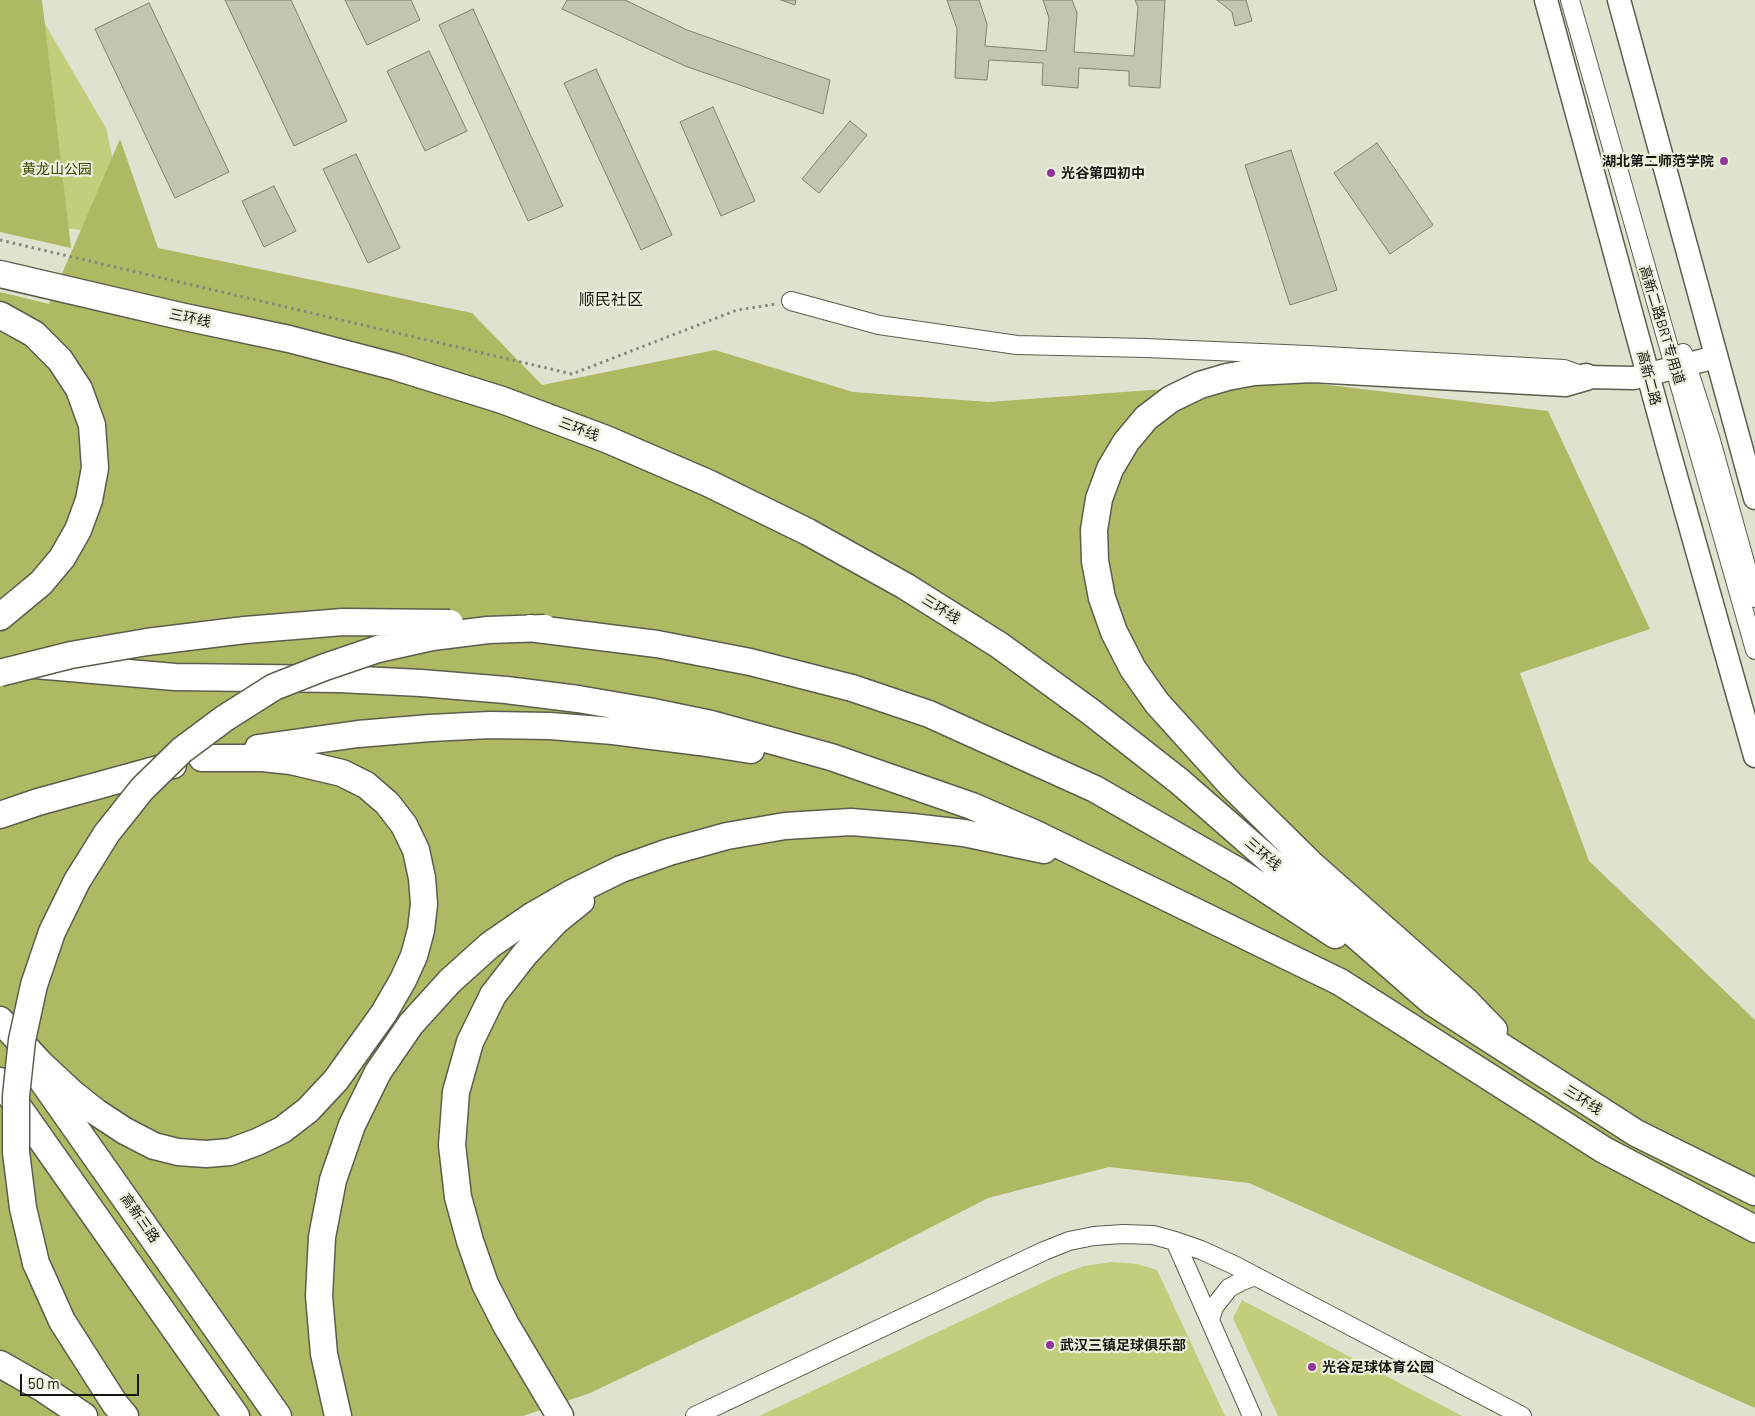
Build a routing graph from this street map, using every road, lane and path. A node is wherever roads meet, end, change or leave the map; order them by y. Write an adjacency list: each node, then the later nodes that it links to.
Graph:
1 (1546, 0): 11 (main road, 高新二路)
2 (1570, 0): 10 (street, 高新二路BRT专用道)
3 (1581, 0): 10 (street, 高新二路BRT专用道)
4 (1618, 0): 9 (main road)
5 (0, 240): 7 (path)
6 (0, 274): 26 (highway, 三环线)
7 (791, 301): 12 (street)
8 (0, 315): 15 (highway)
9 (1716, 357): 10 (main road); 13 (main road)
10 (1681, 366): 11 (main road); 14 (street, 高新二路BRT专用道); 17 (street, 高新二路BRT专用道)
11 (1648, 374): 12 (main road); 20 (main road, 高新二路)
12 (1586, 377): 28 (highway)
13 (1755, 498)
14 (1755, 598)
15 (0, 617)
16 (545, 628): 19 (highway, bridge); 26 (highway, bridge); 37 (highway, bridge)
17 (1755, 650)
18 (0, 660): 22 (highway, bridge)
19 (0, 673)
20 (1755, 756)
21 (202, 758): 22 (highway); 23 (highway, bridge); 27 (highway)
22 (899, 780): 24 (highway)
23 (0, 815)
24 (1105, 866): 25 (highway); 31 (highway)
25 (621, 869): 40 (highway); 41 (highway)
26 (1432, 1002): 28 (highway, 三环线)
27 (0, 1020): 39 (highway, 高新三路)
28 (1525, 1063): 30 (highway, 三环线)
29 (0, 1081): 38 (highway)
30 (1755, 1192)
31 (1755, 1229)
32 (1175, 1241): 33 (street); 34 (street); 42 (street)
33 (1255, 1276): 34 (street); 44 (street)
34 (1210, 1320): 43 (street)
35 (0, 1364): 36 (highway)
36 (84, 1416)
37 (125, 1416)
38 (236, 1416)
39 (278, 1416)
40 (338, 1416)
41 (560, 1416)
42 (695, 1416)
43 (1252, 1416)
44 (1522, 1416)

